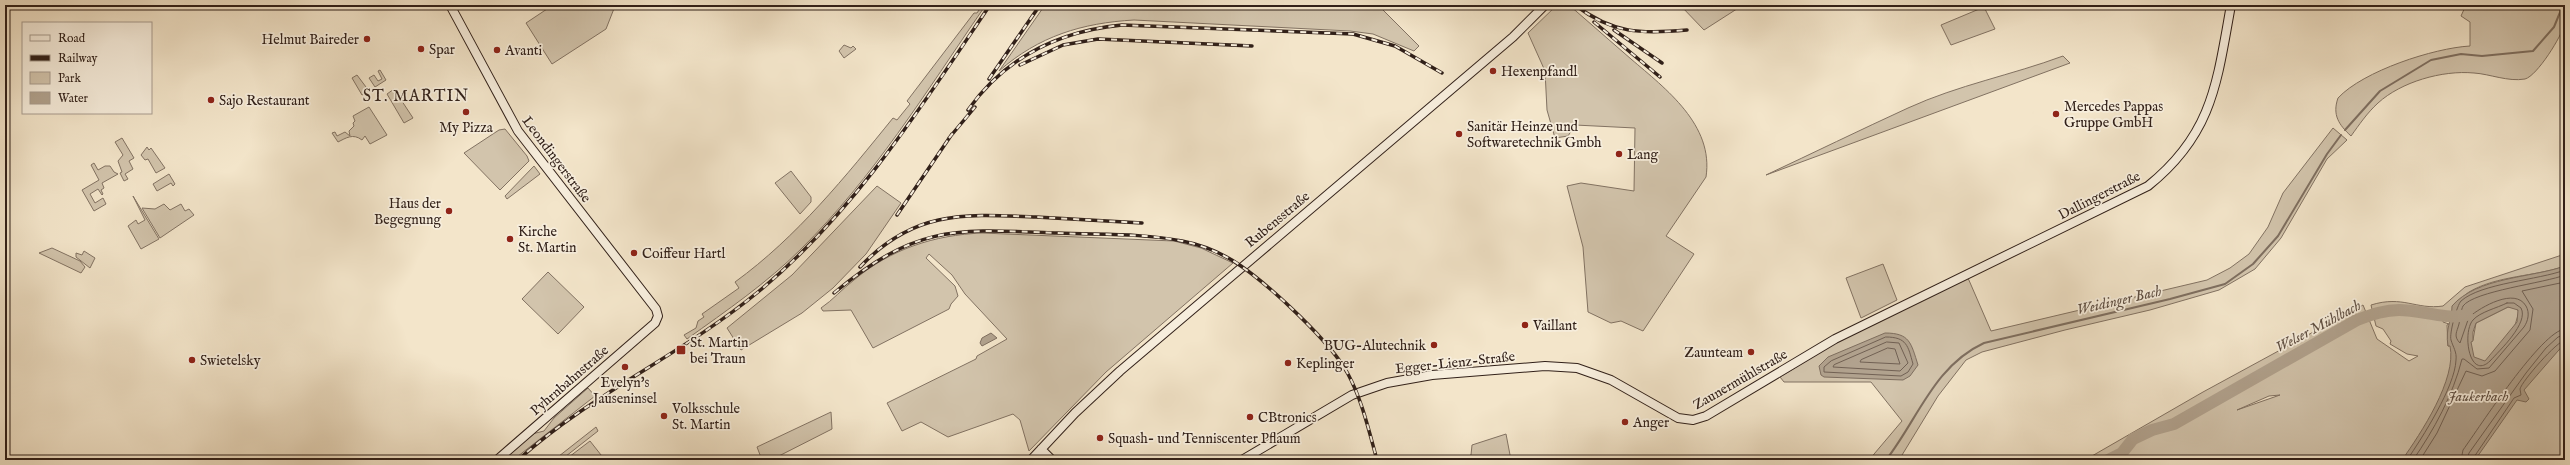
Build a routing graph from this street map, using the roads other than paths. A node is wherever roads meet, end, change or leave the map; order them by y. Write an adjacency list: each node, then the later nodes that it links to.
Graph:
1 (450, 5): 5 (street, Leondingerstraße)
2 (1545, 5): 7 (street, Rubensstraße)
3 (2231, 5): 4 (street, Dallingerstraße)
4 (1876, 318): 6 (street, Zaunermühlstraße)
5 (658, 319): 8 (street, Pyhrnbahnstraße)
6 (1593, 372): 11 (street, Egger-Lienz-Straße)
7 (1041, 449): 9 (street, Rubensstraße); 10 (street)
8 (497, 460)
9 (1031, 460)
10 (1052, 460)
11 (1242, 460)

